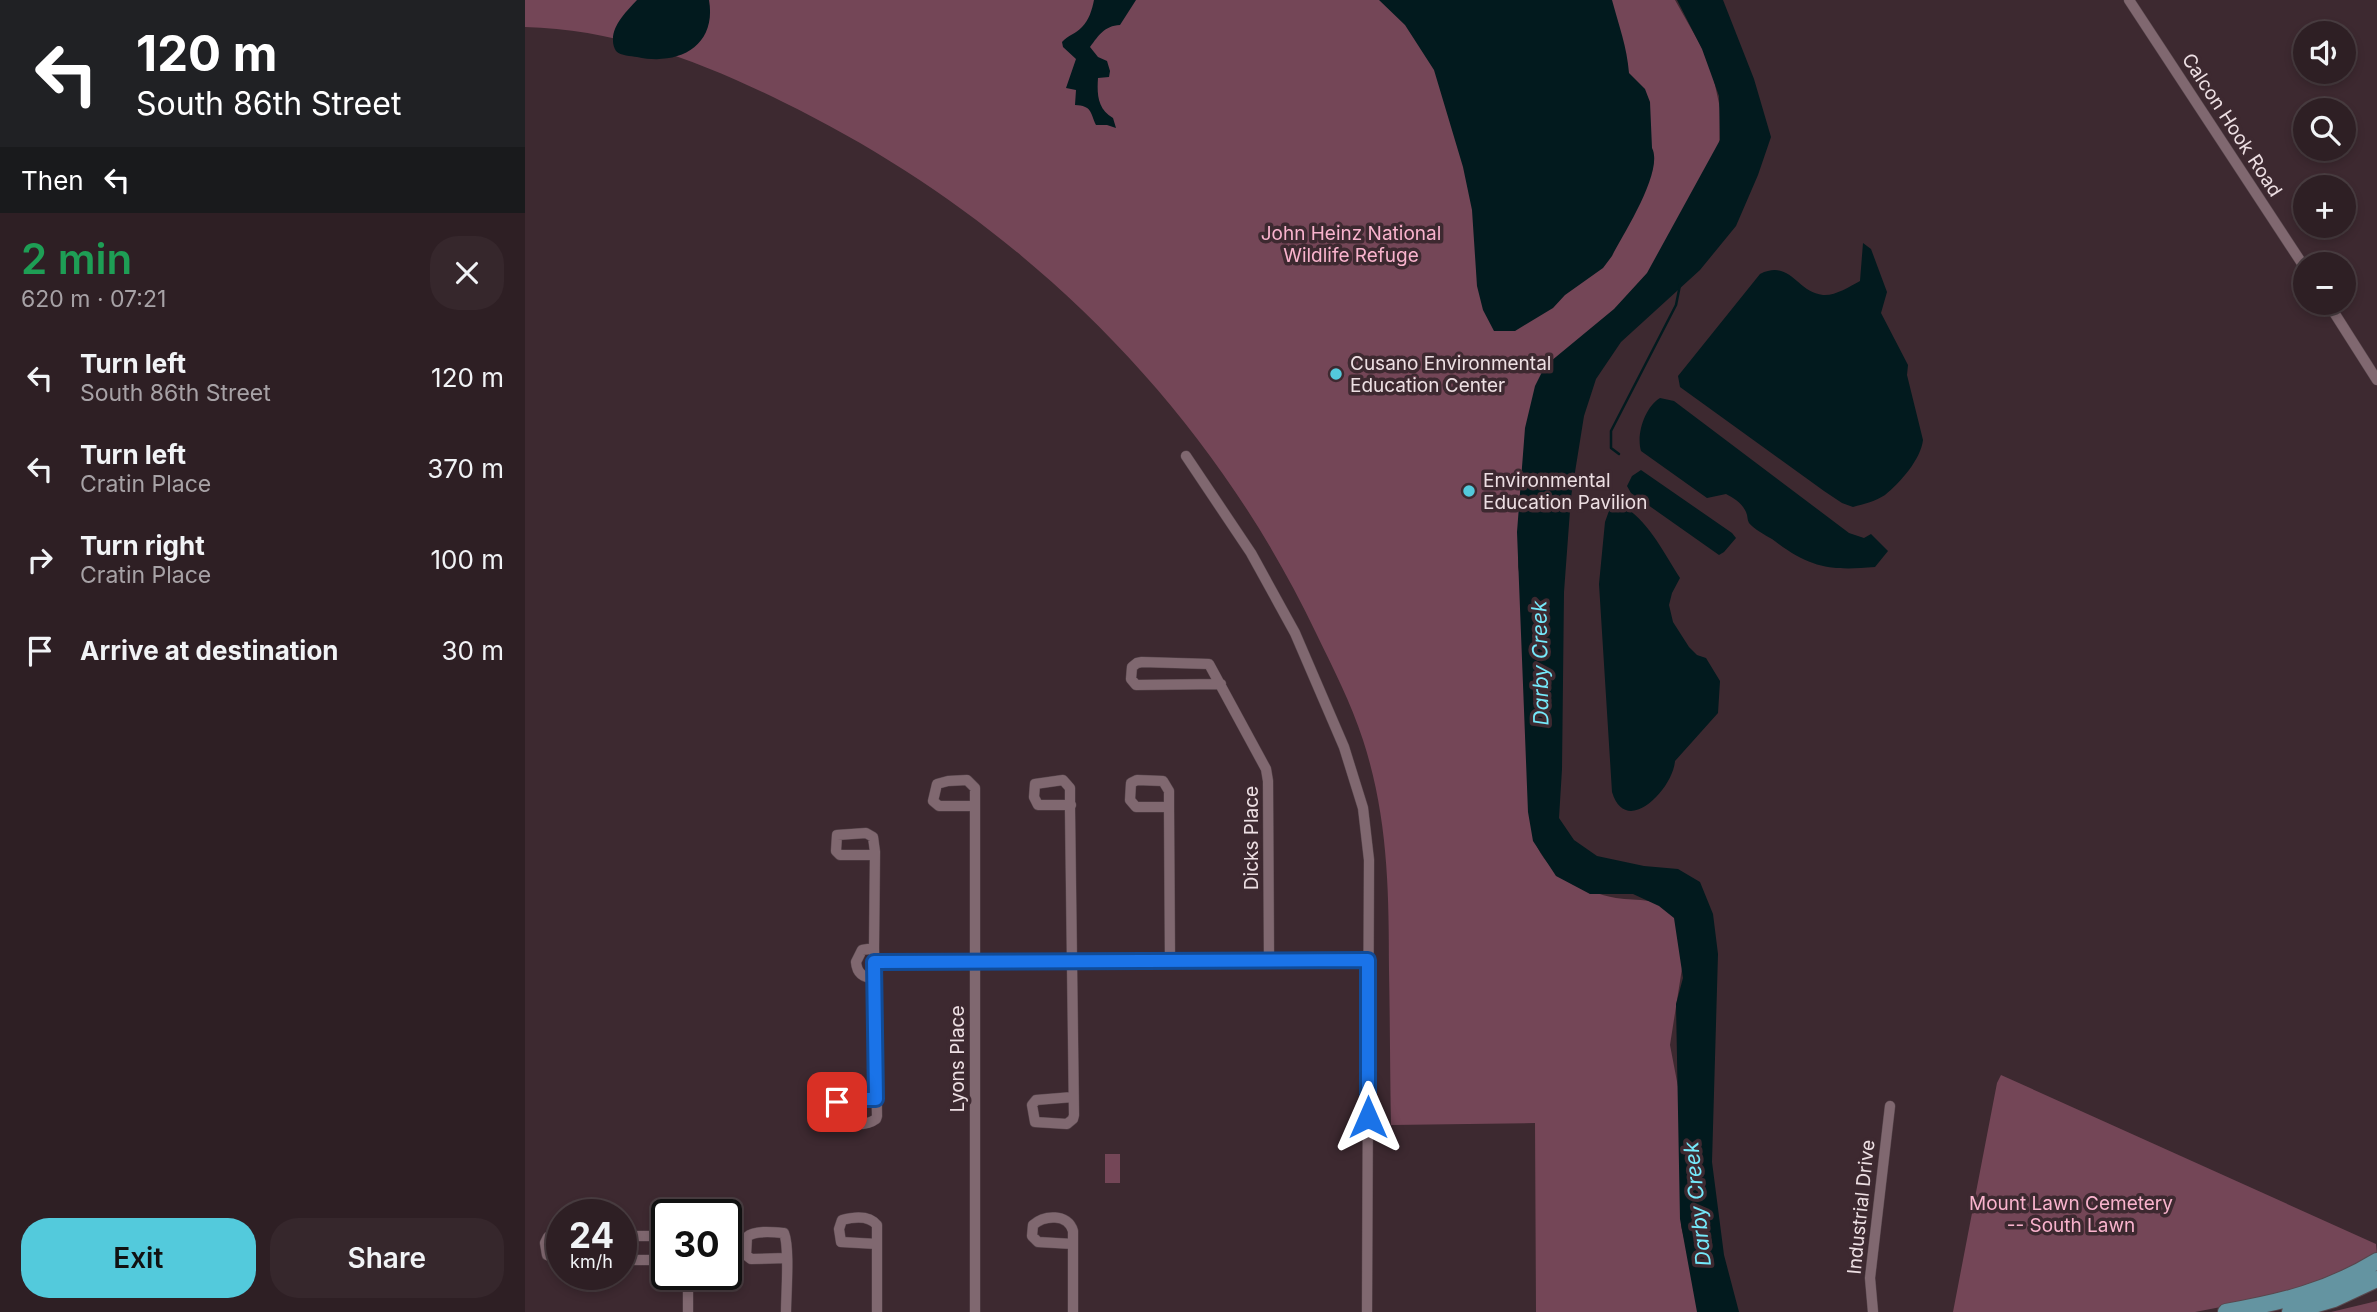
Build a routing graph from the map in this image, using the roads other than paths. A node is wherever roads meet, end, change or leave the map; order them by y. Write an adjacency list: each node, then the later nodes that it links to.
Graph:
1 (2129, 0): 2 (street, Calcon Hook Road)
2 (2294, 252)
3 (2336, 315): 4 (street)
4 (2377, 380)
5 (1186, 456): 12 (street)
6 (1221, 684): 6 (street, Dicks Place); 13 (street, Dicks Place)
7 (1071, 805): 15 (street)
8 (973, 806): 17 (street, Lyons Place)
9 (1169, 807): 16 (street)
10 (875, 855): 11 (street)
11 (874, 948): 14 (street); 18 (street)
12 (1368, 960): 13 (street); 33 (street)
13 (1269, 961): 16 (street)
14 (874, 962): 17 (street); 18 (street)
15 (1072, 962): 16 (street); 17 (street); 19 (street)
16 (1170, 962)
17 (974, 963): 31 (street, Lyons Place)
18 (875, 978): 20 (street)
19 (1073, 1097): 19 (street)
20 (876, 1099)
21 (1890, 1106): 34 (street, Industrial Drive)
22 (877, 1244): 30 (street)
23 (1073, 1244): 32 (street)
24 (786, 1258): 24 (street); 29 (street)
25 (2377, 1261): 35 (main road)
26 (2377, 1279): 36 (main road)
27 (688, 1290): 28 (street)
28 (688, 1312)
29 (786, 1312)
30 (877, 1312)
31 (975, 1312)
32 (1073, 1312)
33 (1367, 1312)
34 (1873, 1312)
35 (2226, 1312)
36 (2290, 1312)

